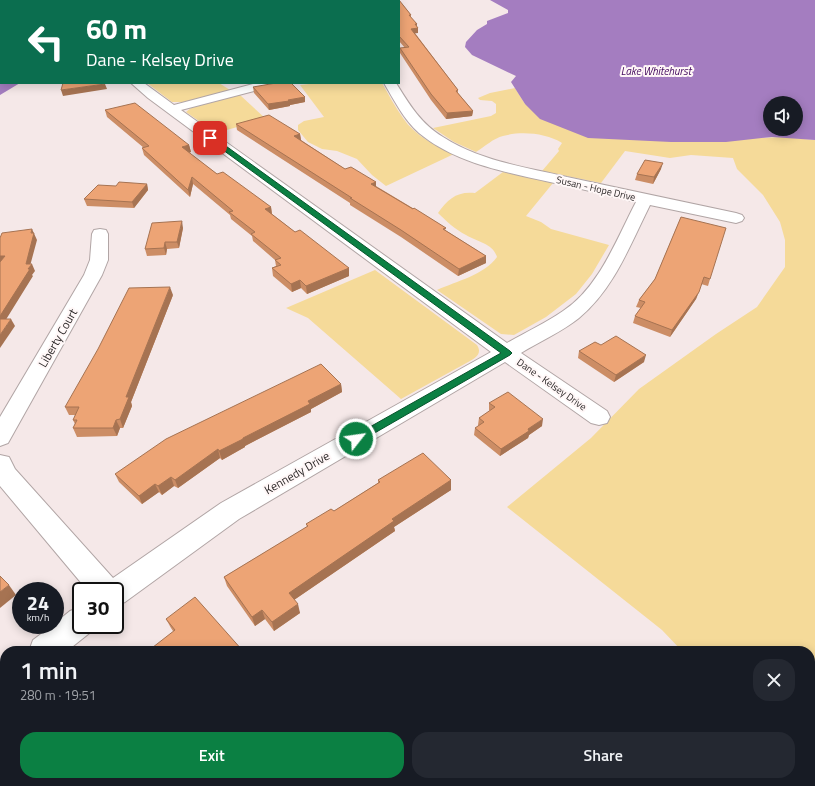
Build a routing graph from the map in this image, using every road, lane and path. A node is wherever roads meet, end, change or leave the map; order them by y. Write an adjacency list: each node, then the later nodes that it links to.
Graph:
1 (138, 84): 4 (street, Dane - Kelsey Drive)
2 (279, 84): 4 (street)
3 (391, 84): 5 (street, Susan - Hope Drive)
4 (172, 110): 8 (street, Dane - Kelsey Drive)
5 (645, 199): 6 (street); 8 (street, Susan - Hope Drive)
6 (736, 218)
7 (100, 234): 10 (street, Liberty Court)
8 (507, 353): 9 (street, Dane - Kelsey Drive); 13 (street, Kennedy Drive)
9 (599, 417)
10 (1, 434)
11 (0, 464): 12 (street)
12 (98, 582)
13 (124, 586)
14 (72, 628): 15 (street)
15 (50, 646)

